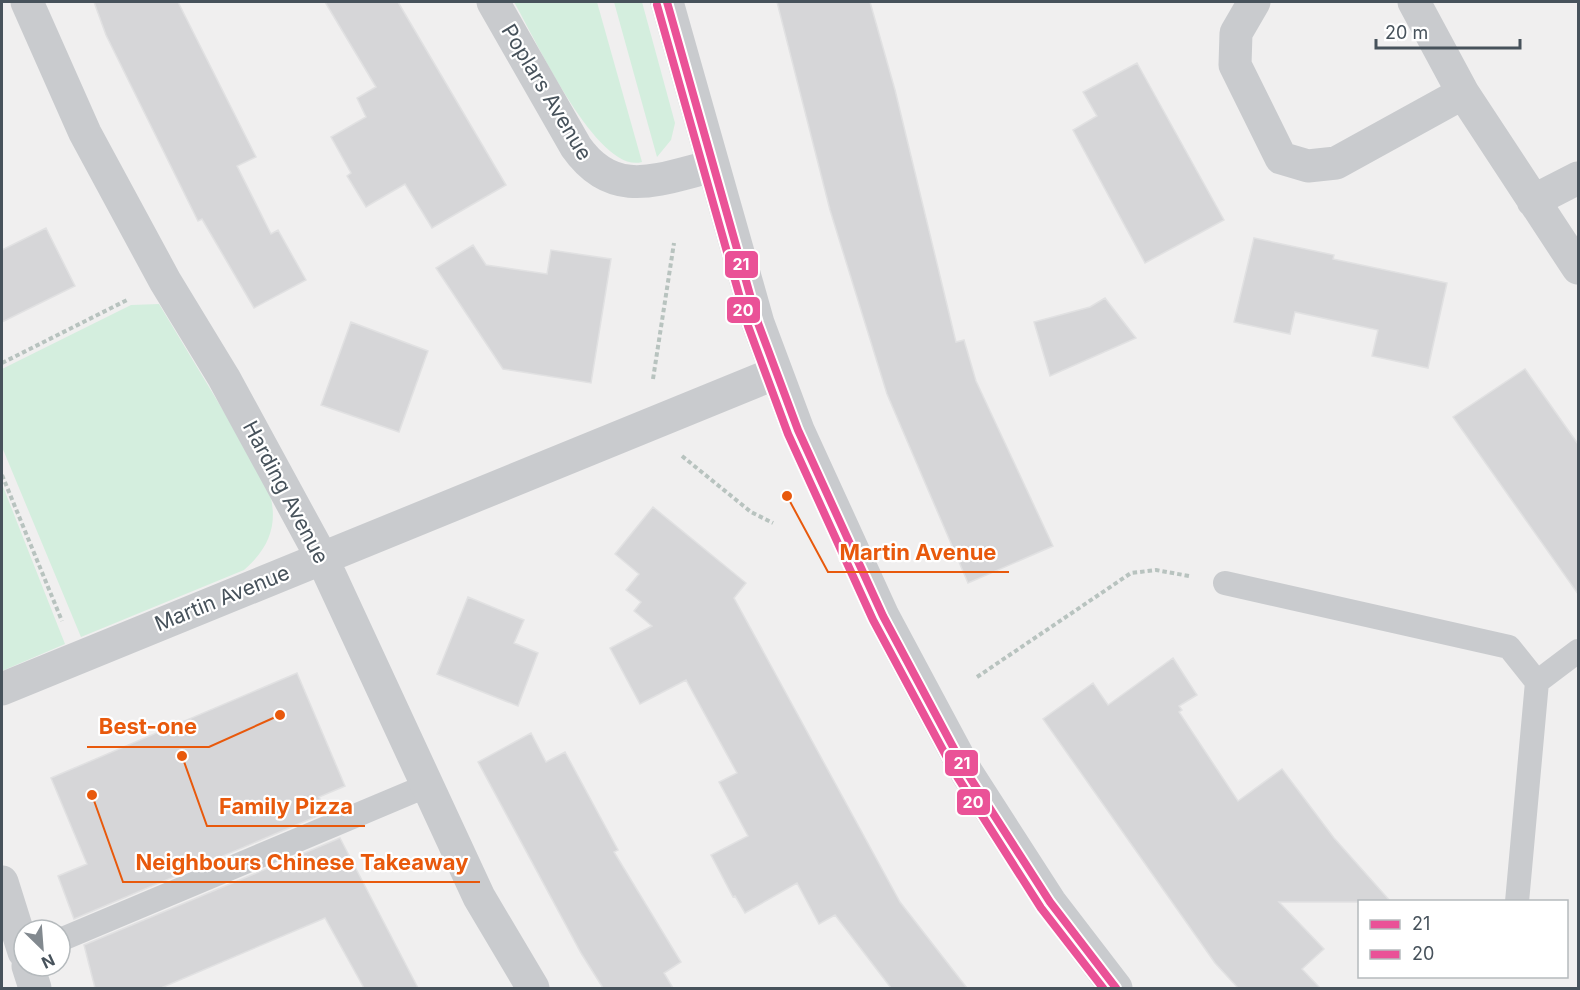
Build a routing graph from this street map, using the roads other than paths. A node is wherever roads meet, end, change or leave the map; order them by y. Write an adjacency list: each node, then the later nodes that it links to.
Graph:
1 (27, 2): 12 (street, Harding Avenue)
2 (493, 2): 7 (street, Poplars Avenue)
3 (667, 2): 7 (street)
4 (1254, 2): 6 (street)
5 (1414, 2): 6 (street)
6 (1463, 93): 9 (street)
7 (713, 166): 11 (street)
8 (1578, 178): 9 (street)
9 (1533, 201): 10 (street)
10 (1578, 268)
11 (776, 374): 12 (street, Martin Avenue); 23 (street)
12 (322, 558): 16 (street, Martin Avenue); 17 (street, Harding Avenue)
13 (1225, 583): 15 (lane)
14 (1578, 651): 15 (lane)
15 (1537, 682): 19 (lane)
16 (2, 689)
17 (426, 786): 21 (lane); 22 (street, Harding Avenue)
18 (2, 882): 20 (street)
19 (1517, 900)
20 (13, 918)
21 (72, 935)
22 (533, 988)
23 (1116, 988)

